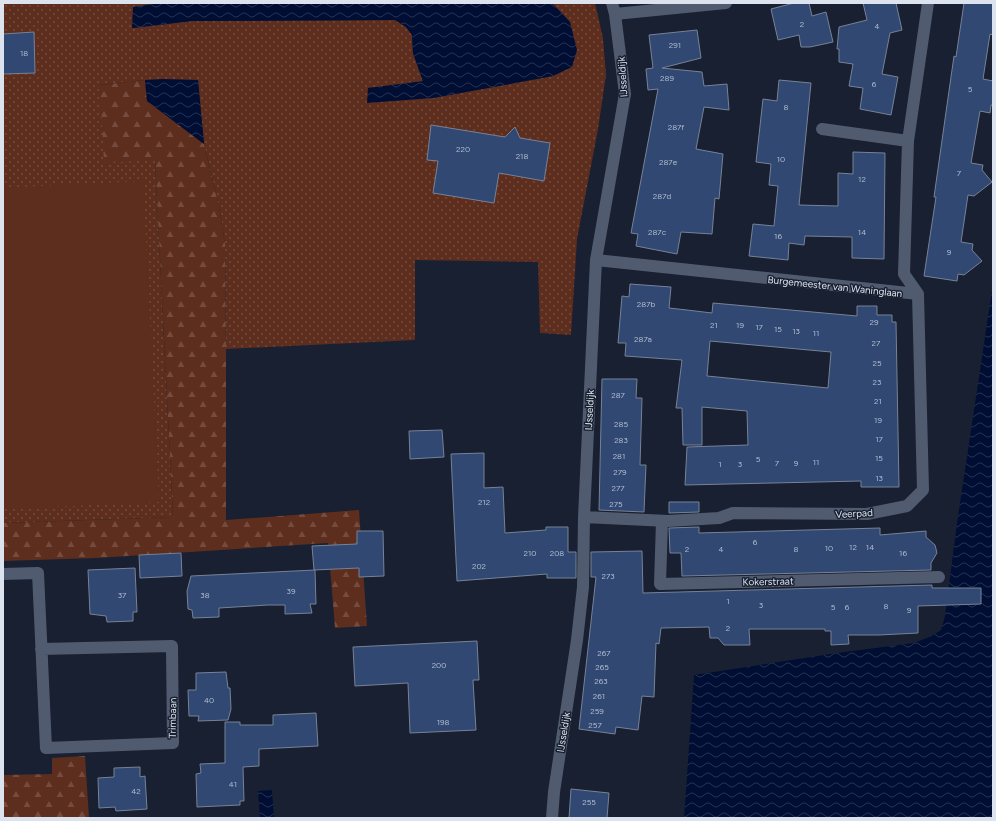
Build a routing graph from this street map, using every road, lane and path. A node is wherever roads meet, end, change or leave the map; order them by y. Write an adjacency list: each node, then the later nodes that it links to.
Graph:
1 (726, 3): 3 (street)
2 (928, 3): 5 (street, Burgemeester van Waninglaan)
3 (613, 9): 6 (street, IJsseldijk)
4 (822, 129): 5 (street)
5 (908, 141): 7 (street, Burgemeester van Waninglaan)
6 (596, 260): 7 (street, Burgemeester van Waninglaan); 8 (street, IJsseldijk)
7 (918, 294): 9 (street, Veerpad)
8 (584, 517): 9 (street, Veerpad); 13 (street, IJsseldijk)
9 (662, 521): 11 (street, Kokerstraat)
10 (3, 574): 12 (street, Trimbaan)
11 (939, 577)
12 (42, 649): 12 (street, Trimbaan)
13 (552, 818)

